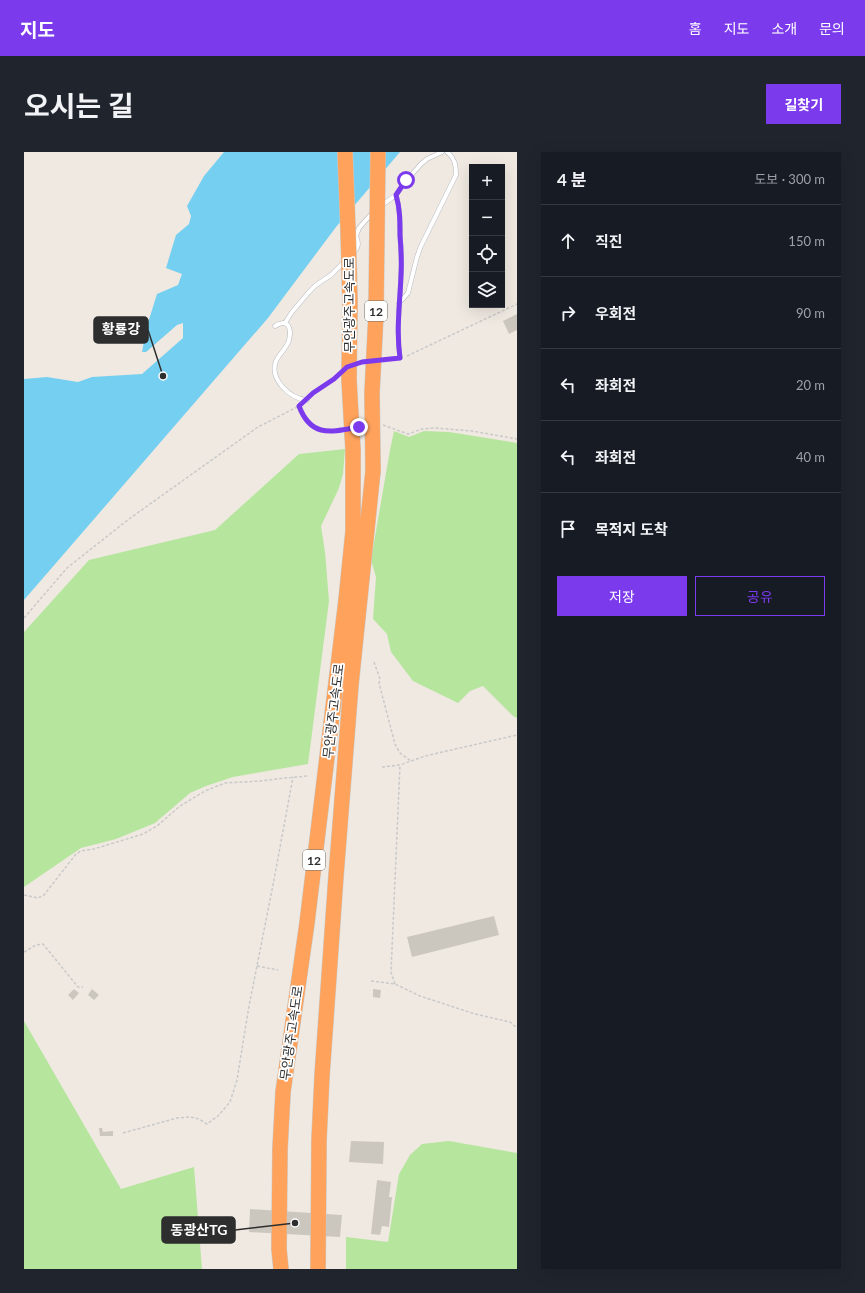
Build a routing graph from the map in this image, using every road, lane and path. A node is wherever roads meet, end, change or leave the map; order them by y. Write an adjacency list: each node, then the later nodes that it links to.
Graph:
1 (345, 152): 36 (highway, 무안광주고속도로 / 12, bridge)
2 (378, 152): 35 (highway, 무안광주고속도로 / 12, bridge)
3 (442, 152): 5 (lane)
4 (447, 152): 6 (lane)
5 (396, 195): 6 (lane); 8 (lane)
6 (399, 303): 10 (lane)
7 (517, 304): 10 (path)
8 (285, 323): 9 (lane); 13 (lane)
9 (275, 326)
10 (400, 358): 11 (path)
11 (382, 360)
12 (341, 372): 13 (path)
13 (306, 400): 14 (path)
14 (299, 406): 16 (path); 18 (path)
15 (381, 424): 17 (path)
16 (341, 430)
17 (517, 439)
18 (24, 618)
19 (374, 662): 21 (path)
20 (517, 735): 21 (path)
21 (411, 761): 22 (path)
22 (400, 765): 23 (path); 31 (path)
23 (382, 767)
24 (308, 776): 25 (path)
25 (293, 777): 26 (path); 28 (path)
26 (24, 895)
27 (24, 952): 32 (path)
28 (257, 966): 29 (path); 34 (path)
29 (278, 970)
30 (371, 981): 31 (path)
31 (395, 984): 33 (path)
32 (83, 987)
33 (517, 1028)
34 (122, 1133)
35 (318, 1241): 39 (highway, 무안광주고속도로 / 12); 40 (lane)
36 (279, 1249): 37 (lane); 38 (highway, 무안광주고속도로 / 12)
37 (276, 1269)
38 (281, 1269)
39 (318, 1269)
40 (321, 1269)

